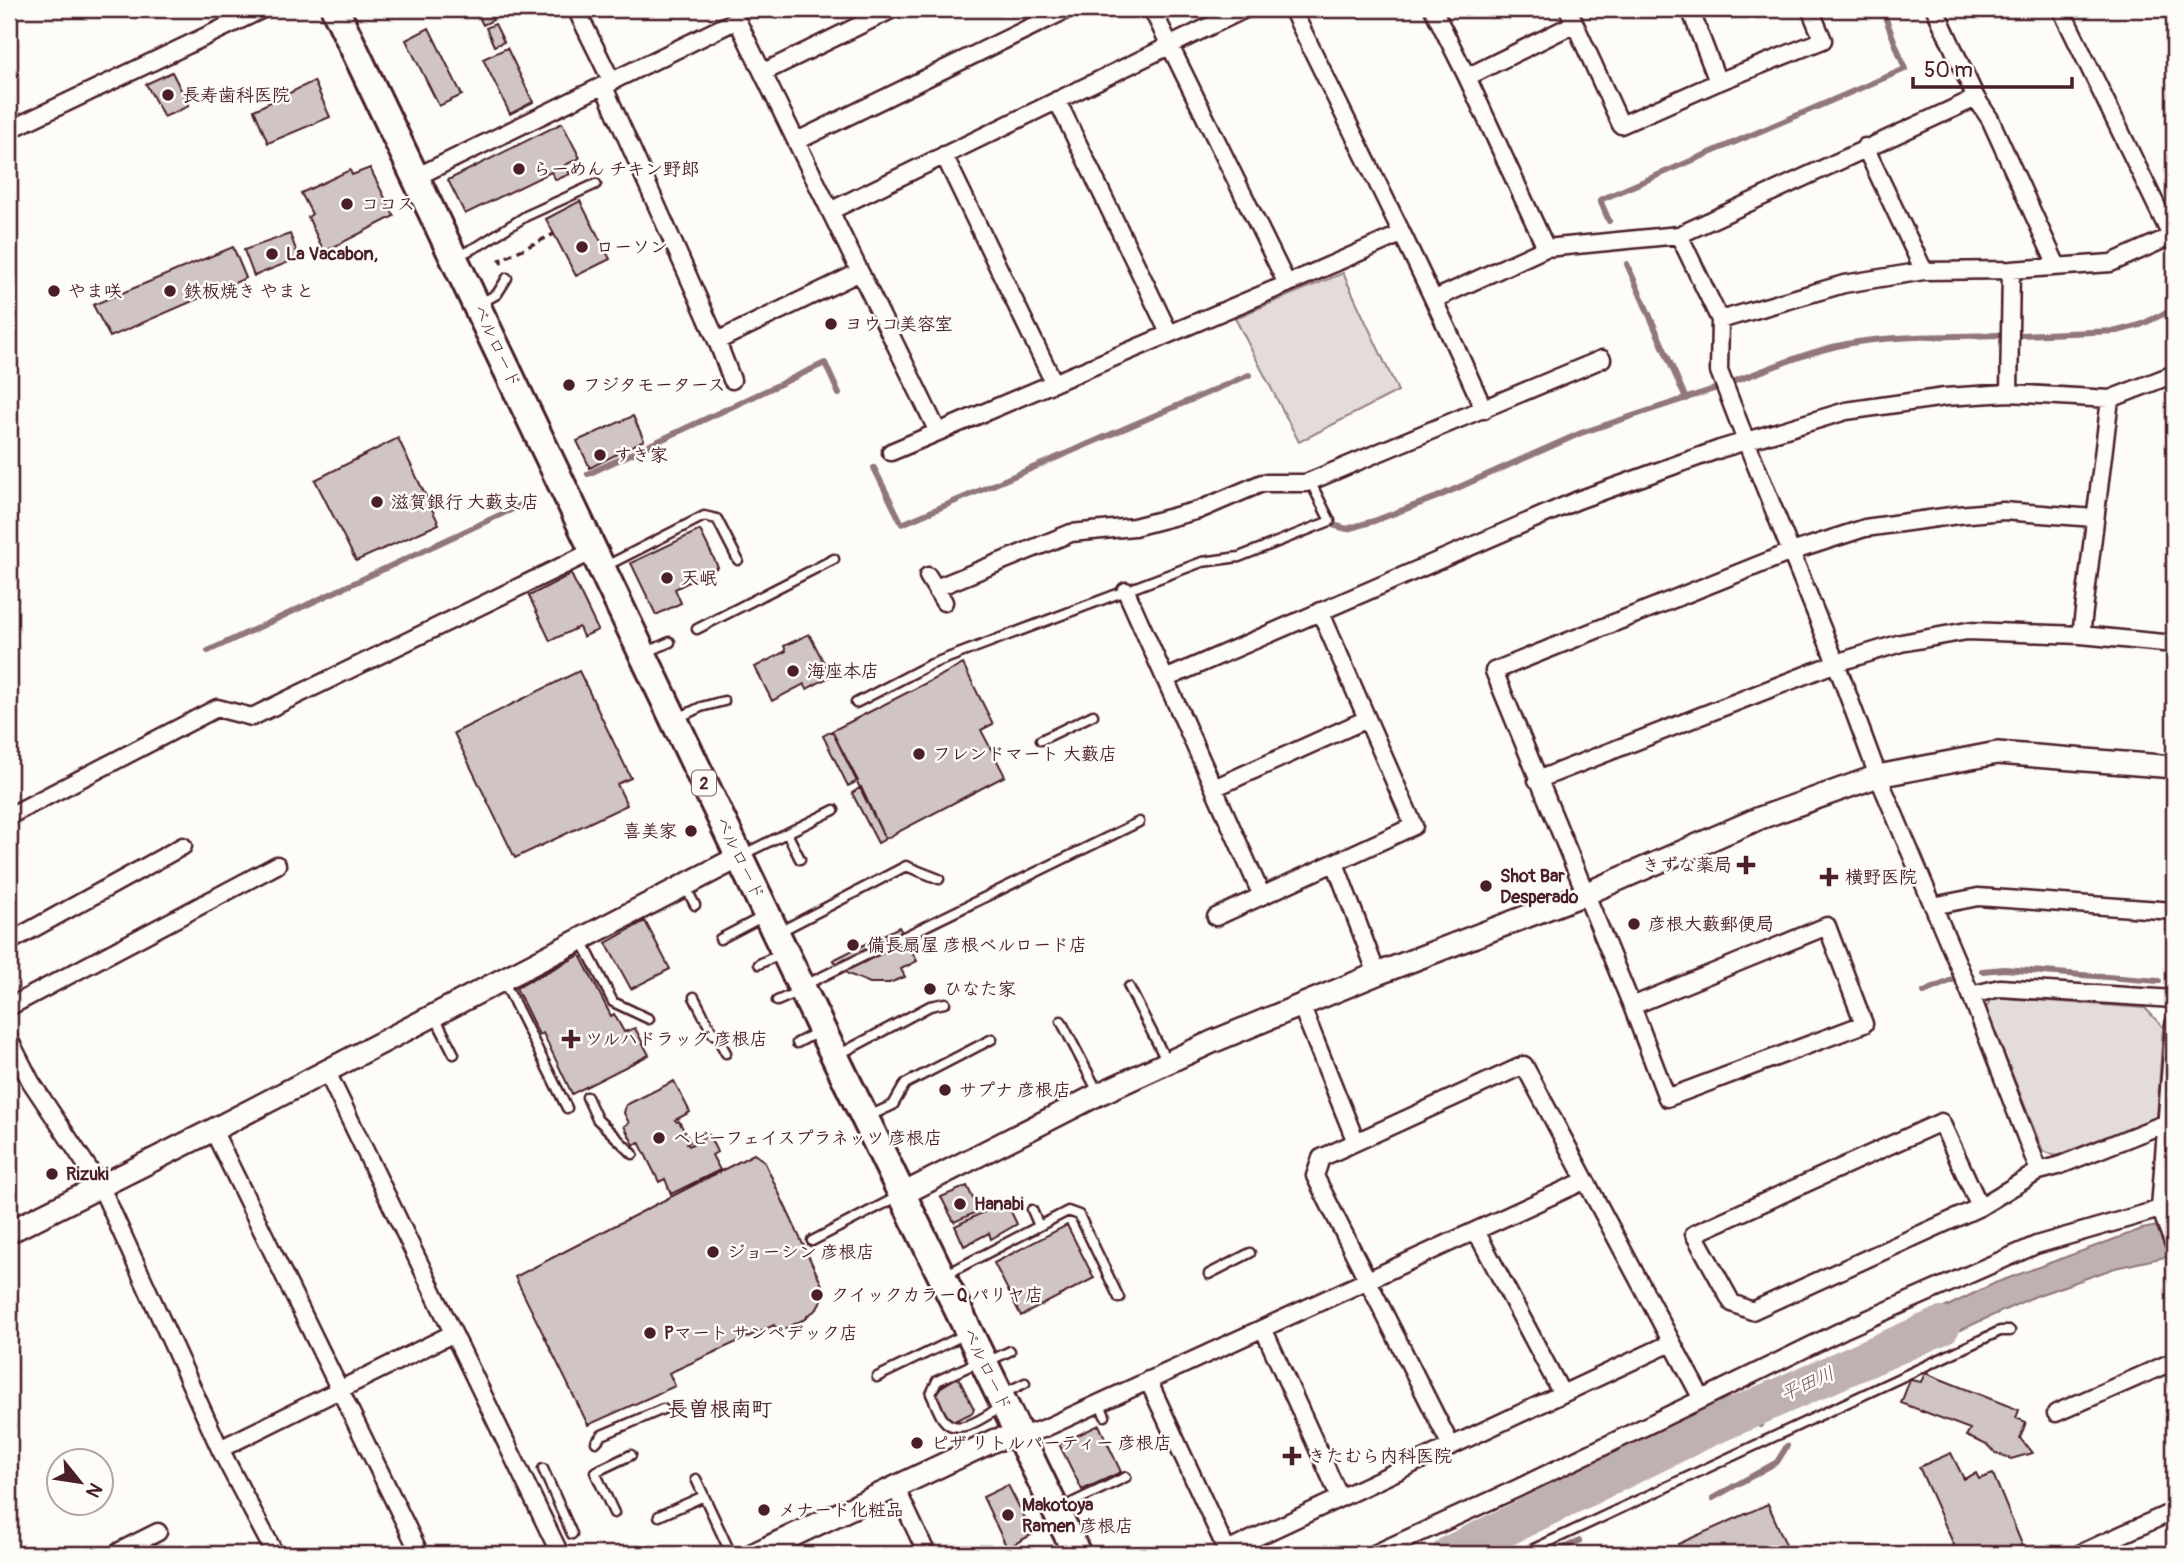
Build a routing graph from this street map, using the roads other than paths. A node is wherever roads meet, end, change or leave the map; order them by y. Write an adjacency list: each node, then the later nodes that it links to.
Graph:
1 (263, 9): 23 (street)
2 (335, 9): 27 (main road, ベルロード / 2)
3 (576, 9): 20 (street)
4 (893, 9): 17 (street)
5 (1068, 9): 24 (street)
6 (1152, 9): 16 (street)
7 (1245, 9): 16 (street)
8 (1292, 9): 30 (street)
9 (1433, 9): 18 (street)
10 (1690, 9): 19 (street)
11 (1810, 9): 19 (street)
12 (2062, 9): 32 (street)
13 (1938, 10): 21 (street)
14 (736, 13): 17 (street); 20 (street)
15 (1571, 16): 18 (street); 19 (street)
16 (1170, 45): 22 (street); 40 (street)
17 (764, 72): 24 (street)
18 (1466, 77): 33 (street)
19 (1718, 82)
20 (608, 85): 27 (street); 45 (street)
21 (1976, 98): 25 (street); 35 (street)
22 (1057, 100): 26 (street); 44 (street)
23 (9, 130)
24 (797, 141): 29 (street)
25 (1865, 147): 31 (street); 37 (street)
26 (944, 155): 29 (street); 49 (street)
27 (416, 177): 34 (main road, ベルロード / 2)
28 (596, 184): 34 (lane)
29 (832, 210): 38 (street)
30 (1401, 234): 40 (street); 41 (street)
31 (1679, 235): 33 (street); 43 (street)
32 (2173, 237): 35 (street)
33 (1546, 248): 41 (street)
34 (455, 258): 42 (main road, ベルロード / 2)
35 (2057, 266): 36 (street)
36 (2011, 270): 37 (street); 50 (street)
37 (1924, 271): 43 (street)
38 (860, 272): 45 (street); 53 (street)
39 (506, 274): 42 (lane)
40 (1287, 284): 44 (street)
41 (1435, 299): 52 (street)
42 (477, 305): 59 (main road, ベルロード / 2)
43 (1720, 320): 54 (street)
44 (1170, 333): 49 (street)
45 (717, 341): 48 (street)
46 (1602, 359): 52 (street)
47 (2174, 374): 51 (street)
48 (732, 380)
49 (1054, 383): 53 (street)
50 (2009, 393): 51 (street); 54 (street)
51 (2110, 399): 57 (street)
52 (1483, 410): 56 (street)
53 (938, 432): 55 (street)
54 (1746, 441): 58 (street); 64 (street)
55 (891, 452)
56 (1310, 481): 62 (lane); 63 (street)
57 (2094, 518): 58 (street); 66 (street)
58 (1791, 552): 70 (street); 80 (street)
59 (597, 559): 61 (lane); 69 (main road, ベルロード / 2); 83 (street)
60 (834, 559): 65 (lane)
61 (738, 560)
62 (1126, 591): 71 (street); 73 (lane)
63 (944, 602)
64 (1320, 611): 71 (street); 76 (street)
65 (697, 629)
66 (2081, 635): 68 (street); 70 (street)
67 (670, 642): 69 (lane)
68 (2174, 644)
69 (642, 654): 75 (main road, ベルロード / 2)
70 (1836, 663): 79 (street); 80 (street)
71 (1165, 679): 81 (street)
72 (724, 701): 75 (lane)
73 (856, 703)
74 (1093, 715): 77 (lane)
75 (674, 719): 87 (main road, ベルロード / 2)
76 (1367, 719): 81 (street); 89 (street)
77 (1041, 740)
78 (2174, 767): 79 (street)
79 (1878, 776): 93 (street); 96 (street)
80 (1537, 780): 93 (street)
81 (1214, 788): 94 (street)
82 (834, 810): 85 (lane)
83 (9, 816)
84 (1139, 822): 107 (lane)
85 (787, 833): 87 (lane); 88 (lane)
86 (183, 846): 102 (street)
87 (739, 856): 92 (street); 99 (main road, ベルロード / 2)
88 (800, 859)
89 (1335, 863): 94 (street); 104 (street)
90 (277, 865): 115 (street)
91 (939, 879): 99 (lane)
92 (685, 885): 95 (lane); 100 (street)
93 (1585, 894): 104 (street); 114 (street)
94 (1262, 897): 98 (street)
95 (695, 905)
96 (1933, 906): 97 (street); 108 (street)
97 (2174, 911)
98 (1216, 917)
99 (776, 933): 101 (lane); 103 (lane); 107 (main road, ベルロード / 2)
100 (581, 938): 105 (street); 117 (lane)
101 (720, 939)
102 (9, 942)
103 (759, 964)
104 (1377, 974): 113 (street)
105 (503, 979): 116 (street); 131 (lane)
106 (1129, 987): 127 (lane)
107 (802, 988): 111 (lane); 120 (main road, ベルロード / 2)
108 (1971, 995): 110 (street); 137 (street)
109 (694, 997): 124 (lane)
110 (2174, 999)
111 (777, 1001)
112 (945, 1003): 126 (lane)
113 (1301, 1005): 127 (street); 135 (street)
114 (1632, 1006): 114 (street)
115 (9, 1007)
116 (434, 1014): 125 (lane); 128 (street)
117 (649, 1019)
118 (1061, 1021): 129 (lane)
119 (2174, 1024): 133 (street)
120 (822, 1030): 123 (lane); 126 (main road, ベルロード / 2)
121 (9, 1039): 139 (street)
122 (992, 1040): 132 (lane)
123 (797, 1043)
124 (726, 1053)
125 (454, 1054)
126 (835, 1056): 132 (main road, ベルロード / 2)
127 (1167, 1062): 129 (street)
128 (326, 1070): 134 (street); 157 (street)
129 (1099, 1094): 140 (street)
130 (587, 1097): 136 (lane)
131 (567, 1108)
132 (864, 1118): 140 (main road, ベルロード / 2)
133 (2171, 1121): 137 (street); 142 (street)
134 (213, 1130): 139 (street); 165 (street)
135 (1356, 1142): 138 (street); 152 (street)
136 (633, 1154)
137 (2039, 1171): 141 (street)
138 (1584, 1181): 145 (street); 158 (street)
139 (101, 1187): 146 (street); 174 (street)
140 (901, 1195): 147 (lane); 151 (main road, ベルロード / 2)
141 (1980, 1206): 141 (street)
142 (2166, 1209): 148 (street); 167 (street)
143 (1032, 1210): 144 (lane)
144 (1039, 1226): 151 (lane); 153 (lane)
145 (1476, 1231): 152 (street); 166 (street)
146 (9, 1232)
147 (813, 1241)
148 (2174, 1245)
149 (1250, 1253): 150 (lane)
150 (1209, 1274)
151 (942, 1277): 156 (main road, ベルロード / 2)
152 (1368, 1280): 154 (street); 173 (street)
153 (1119, 1298)
154 (1263, 1328): 163 (street); 181 (street)
155 (2011, 1331): 198 (lane)
156 (970, 1333): 161 (main road, ベルロード / 2); 162 (lane)
157 (452, 1334): 165 (street); 192 (street)
158 (1671, 1343): 166 (street); 167 (street)
159 (1010, 1351): 161 (lane)
160 (2174, 1361): 170 (street)
161 (984, 1362): 168 (main road, ベルロード / 2); 168 (lane)
162 (877, 1377)
163 (1148, 1380): 171 (street); 181 (street)
164 (1025, 1383): 168 (lane)
165 (340, 1390): 174 (street); 191 (street)
166 (1563, 1394): 173 (street)
167 (1702, 1399): 197 (street)
168 (1002, 1400): 171 (main road, ベルロード / 2)
169 (663, 1409): 172 (lane)
170 (2056, 1413)
171 (1020, 1436): 179 (street); 182 (main road, ベルロード / 2)
172 (596, 1442)
173 (1451, 1446): 181 (street)
174 (220, 1448): 190 (street)
175 (631, 1455): 184 (lane)
176 (542, 1469): 187 (lane)
177 (1126, 1477): 182 (lane)
178 (696, 1479): 180 (lane)
179 (895, 1486): 188 (street); 195 (street)
180 (704, 1496): 185 (lane); 193 (lane)
181 (1340, 1498)
182 (1056, 1510): 196 (main road, ベルロード / 2)
183 (2174, 1511): 199 (street)
184 (614, 1513)
185 (659, 1516)
186 (158, 1532): 189 (street)
187 (572, 1534)
188 (780, 1549): 194 (street)
189 (119, 1553)
190 (275, 1554)
191 (420, 1554)
192 (560, 1554)
193 (731, 1554)
194 (754, 1554)
195 (927, 1554)
196 (1077, 1554)
197 (1374, 1554)
198 (1523, 1554)
199 (2079, 1554)

